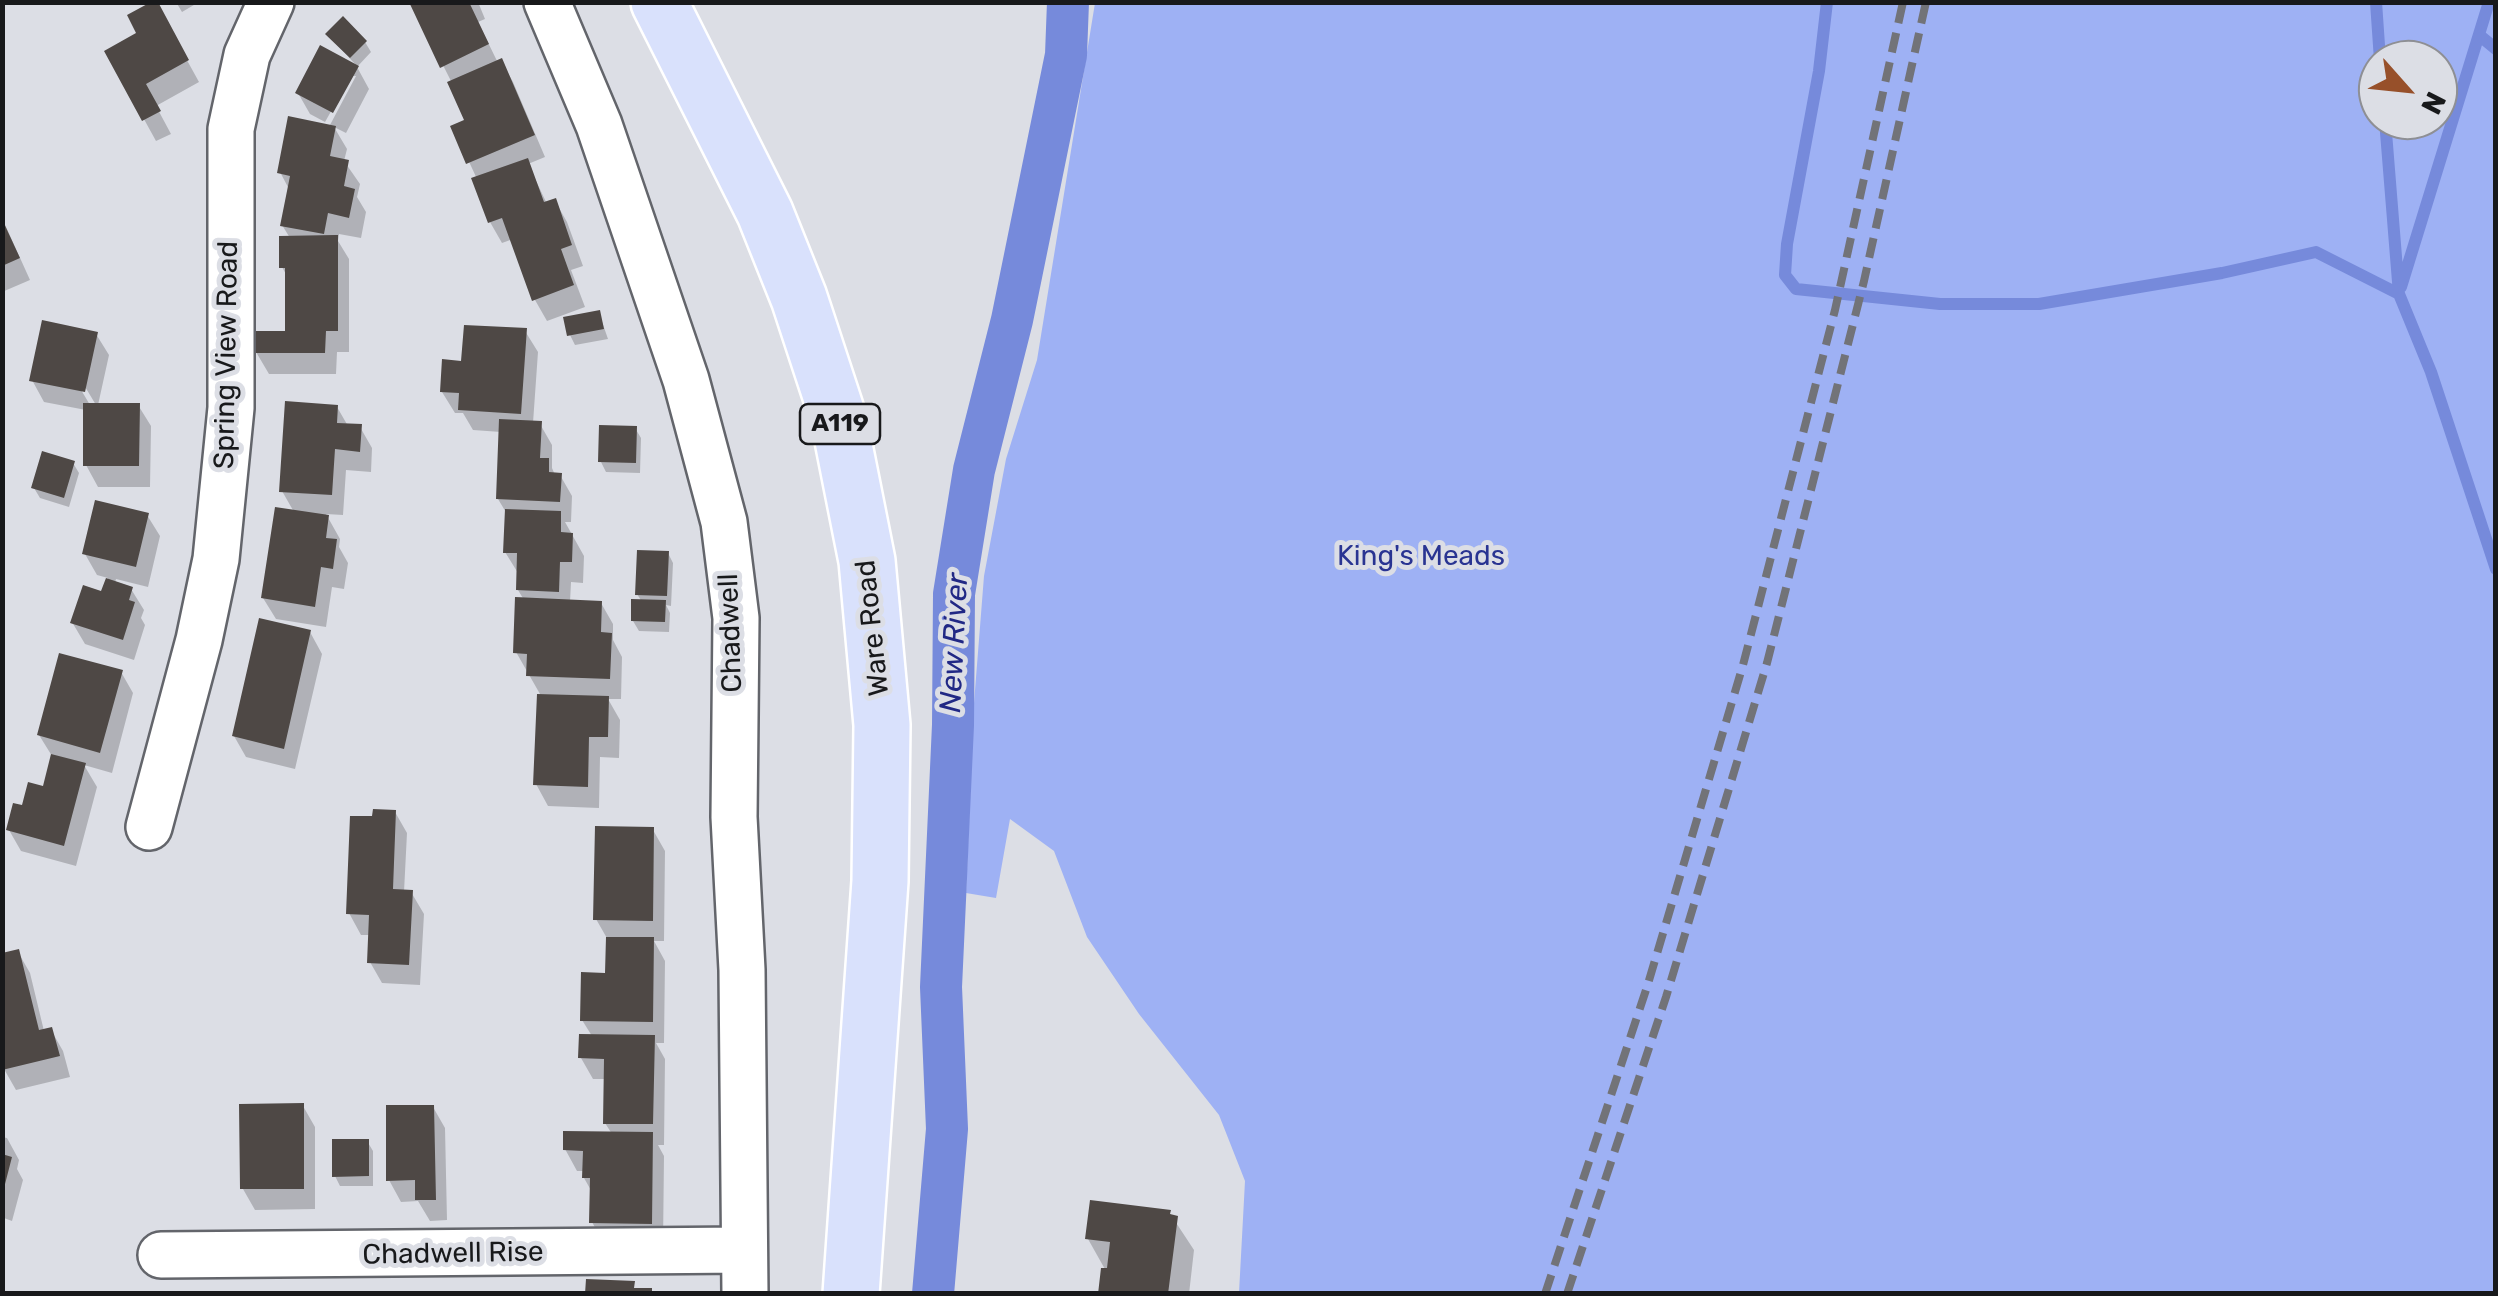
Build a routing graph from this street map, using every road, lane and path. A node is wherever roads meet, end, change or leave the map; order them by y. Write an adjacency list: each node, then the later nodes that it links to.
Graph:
1 (271, 2): 4 (street, Spring View Road)
2 (547, 2): 6 (street, Chadwell)
3 (659, 2): 8 (main road, Ware Road / A119)
4 (149, 827)
5 (161, 1255): 7 (street, Chadwell Rise)
6 (744, 1272): 7 (street, Chadwell Rise)
7 (239, 1275)
8 (851, 1294)

